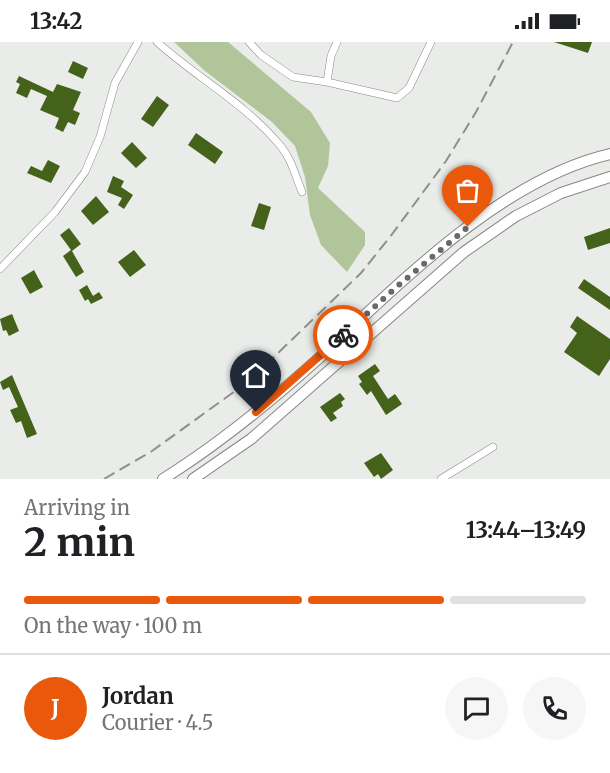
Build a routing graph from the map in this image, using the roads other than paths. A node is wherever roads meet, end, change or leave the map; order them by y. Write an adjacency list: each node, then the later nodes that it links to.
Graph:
1 (138, 42): 10 (street)
2 (157, 42): 9 (street)
3 (249, 42): 6 (street)
4 (337, 42): 6 (street)
5 (432, 42): 6 (street)
6 (327, 82)
7 (610, 154): 12 (main road)
8 (610, 177): 13 (main road)
9 (302, 192)
10 (0, 269)
11 (493, 447): 14 (street)
12 (164, 479)
13 (193, 479)
14 (441, 479)

